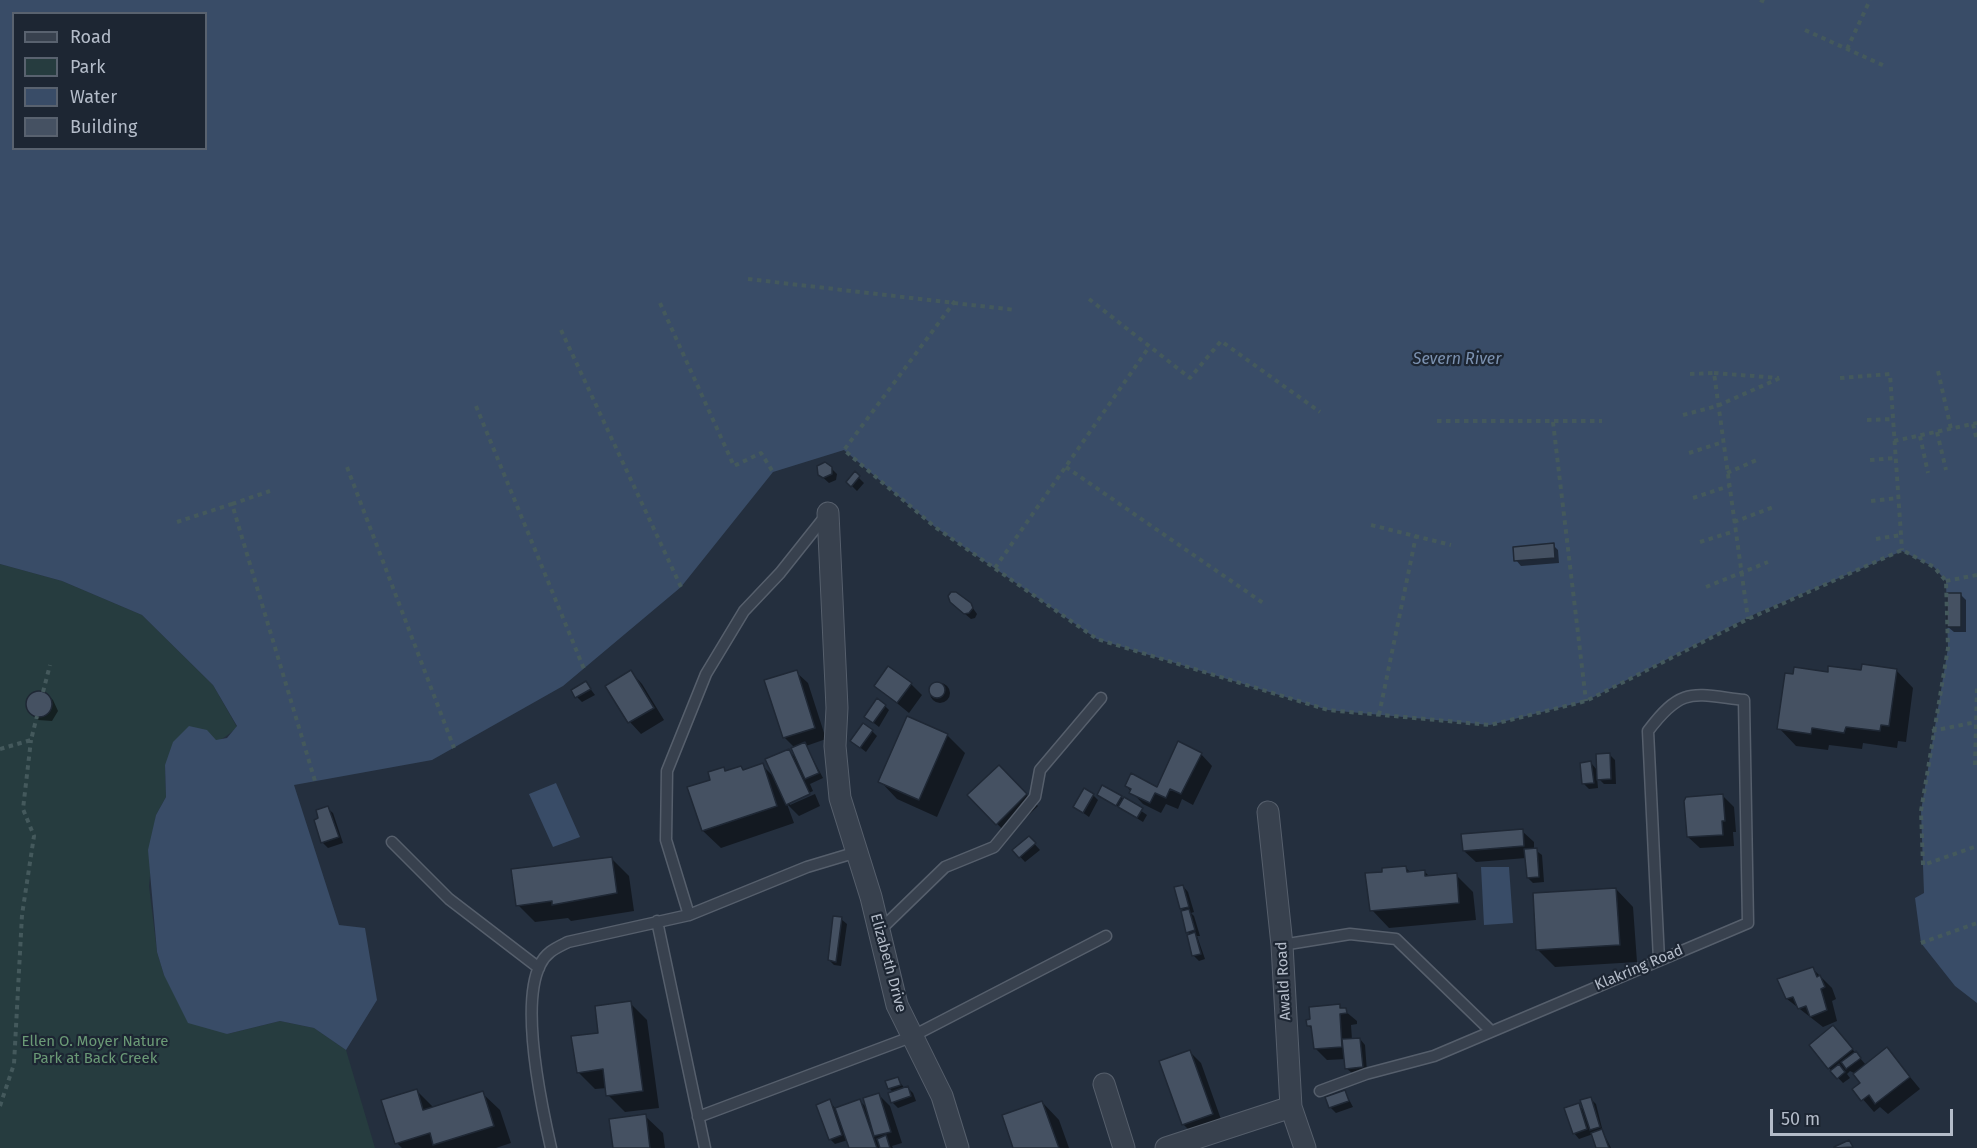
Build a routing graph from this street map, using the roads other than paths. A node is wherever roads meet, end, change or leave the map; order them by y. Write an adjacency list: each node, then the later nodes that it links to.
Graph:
1 (828, 513): 5 (street, Elizabeth Drive); 6 (lane)
2 (1101, 698): 8 (lane)
3 (1268, 812): 10 (street, Awald Road)
4 (392, 842): 12 (lane)
5 (857, 852): 6 (lane); 8 (street, Elizabeth Drive)
6 (689, 915): 7 (lane)
7 (657, 921): 12 (lane); 18 (lane)
8 (879, 931): 14 (street, Elizabeth Drive)
9 (1106, 936): 14 (lane)
10 (1282, 945): 13 (lane); 17 (street, Awald Road)
11 (1659, 960): 11 (lane, Klakring Road); 13 (lane, Klakring Road)
12 (539, 968): 19 (lane)
13 (1491, 1031): 16 (lane, Klakring Road)
14 (911, 1037): 18 (lane); 21 (street, Elizabeth Drive)
15 (1104, 1084): 22 (street)
16 (1320, 1091)
17 (1291, 1107): 23 (street); 24 (street, Awald Road)
18 (699, 1117): 20 (lane)
19 (551, 1148)
20 (705, 1148)
21 (958, 1148)
22 (1124, 1148)
23 (1166, 1148)
24 (1305, 1148)

